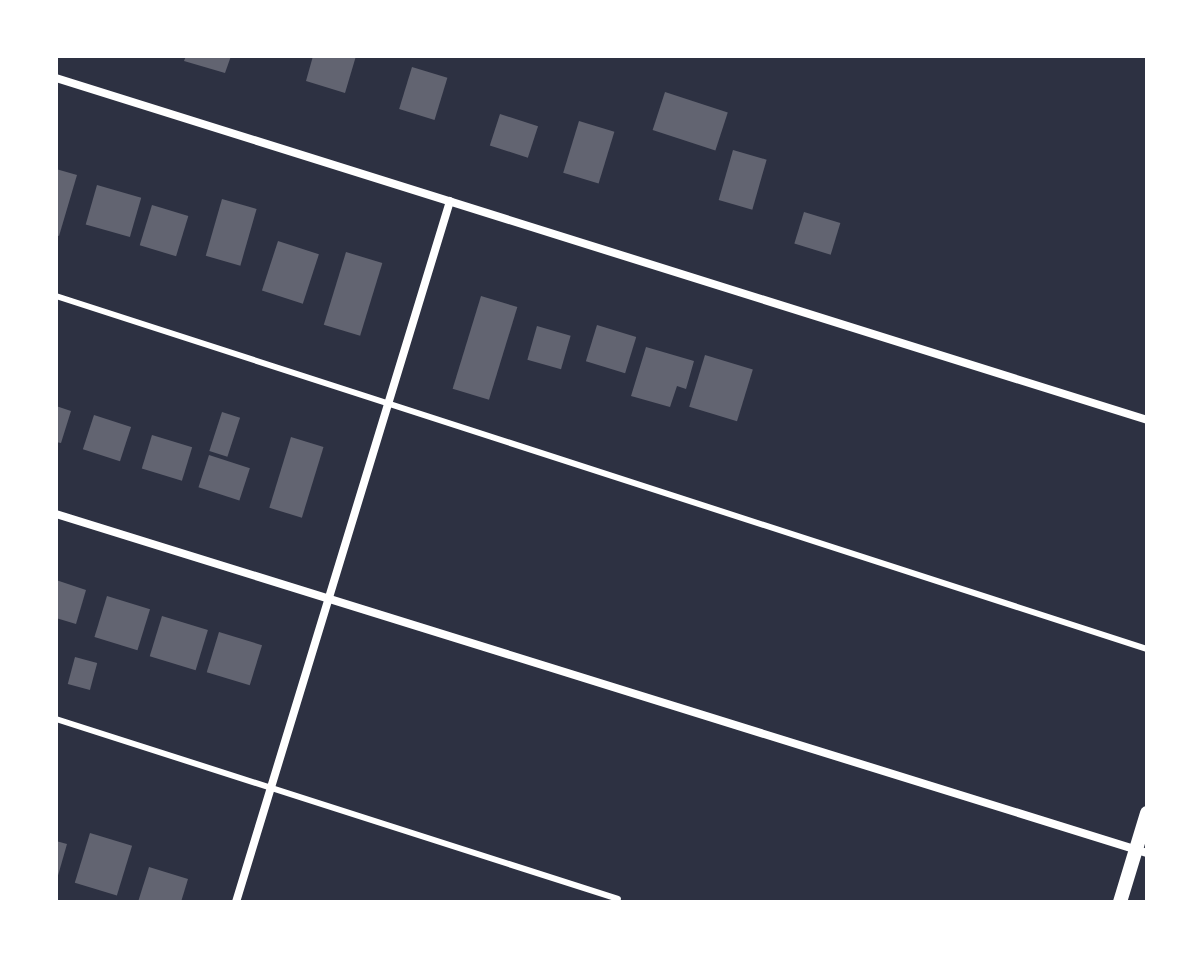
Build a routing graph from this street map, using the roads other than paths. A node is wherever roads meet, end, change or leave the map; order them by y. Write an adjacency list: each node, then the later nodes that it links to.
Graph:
1 (56, 78): 2 (street)
2 (450, 201): 4 (street); 5 (street)
3 (56, 296): 4 (lane)
4 (389, 402): 7 (street); 8 (lane)
5 (1147, 420)
6 (56, 514): 7 (street)
7 (326, 597): 10 (street); 12 (street)
8 (1147, 649)
9 (56, 719): 10 (lane)
10 (270, 785): 13 (lane); 14 (street)
11 (1147, 813): 12 (street)
12 (1142, 851): 15 (street)
13 (618, 899)
14 (236, 902)
15 (1120, 902)

